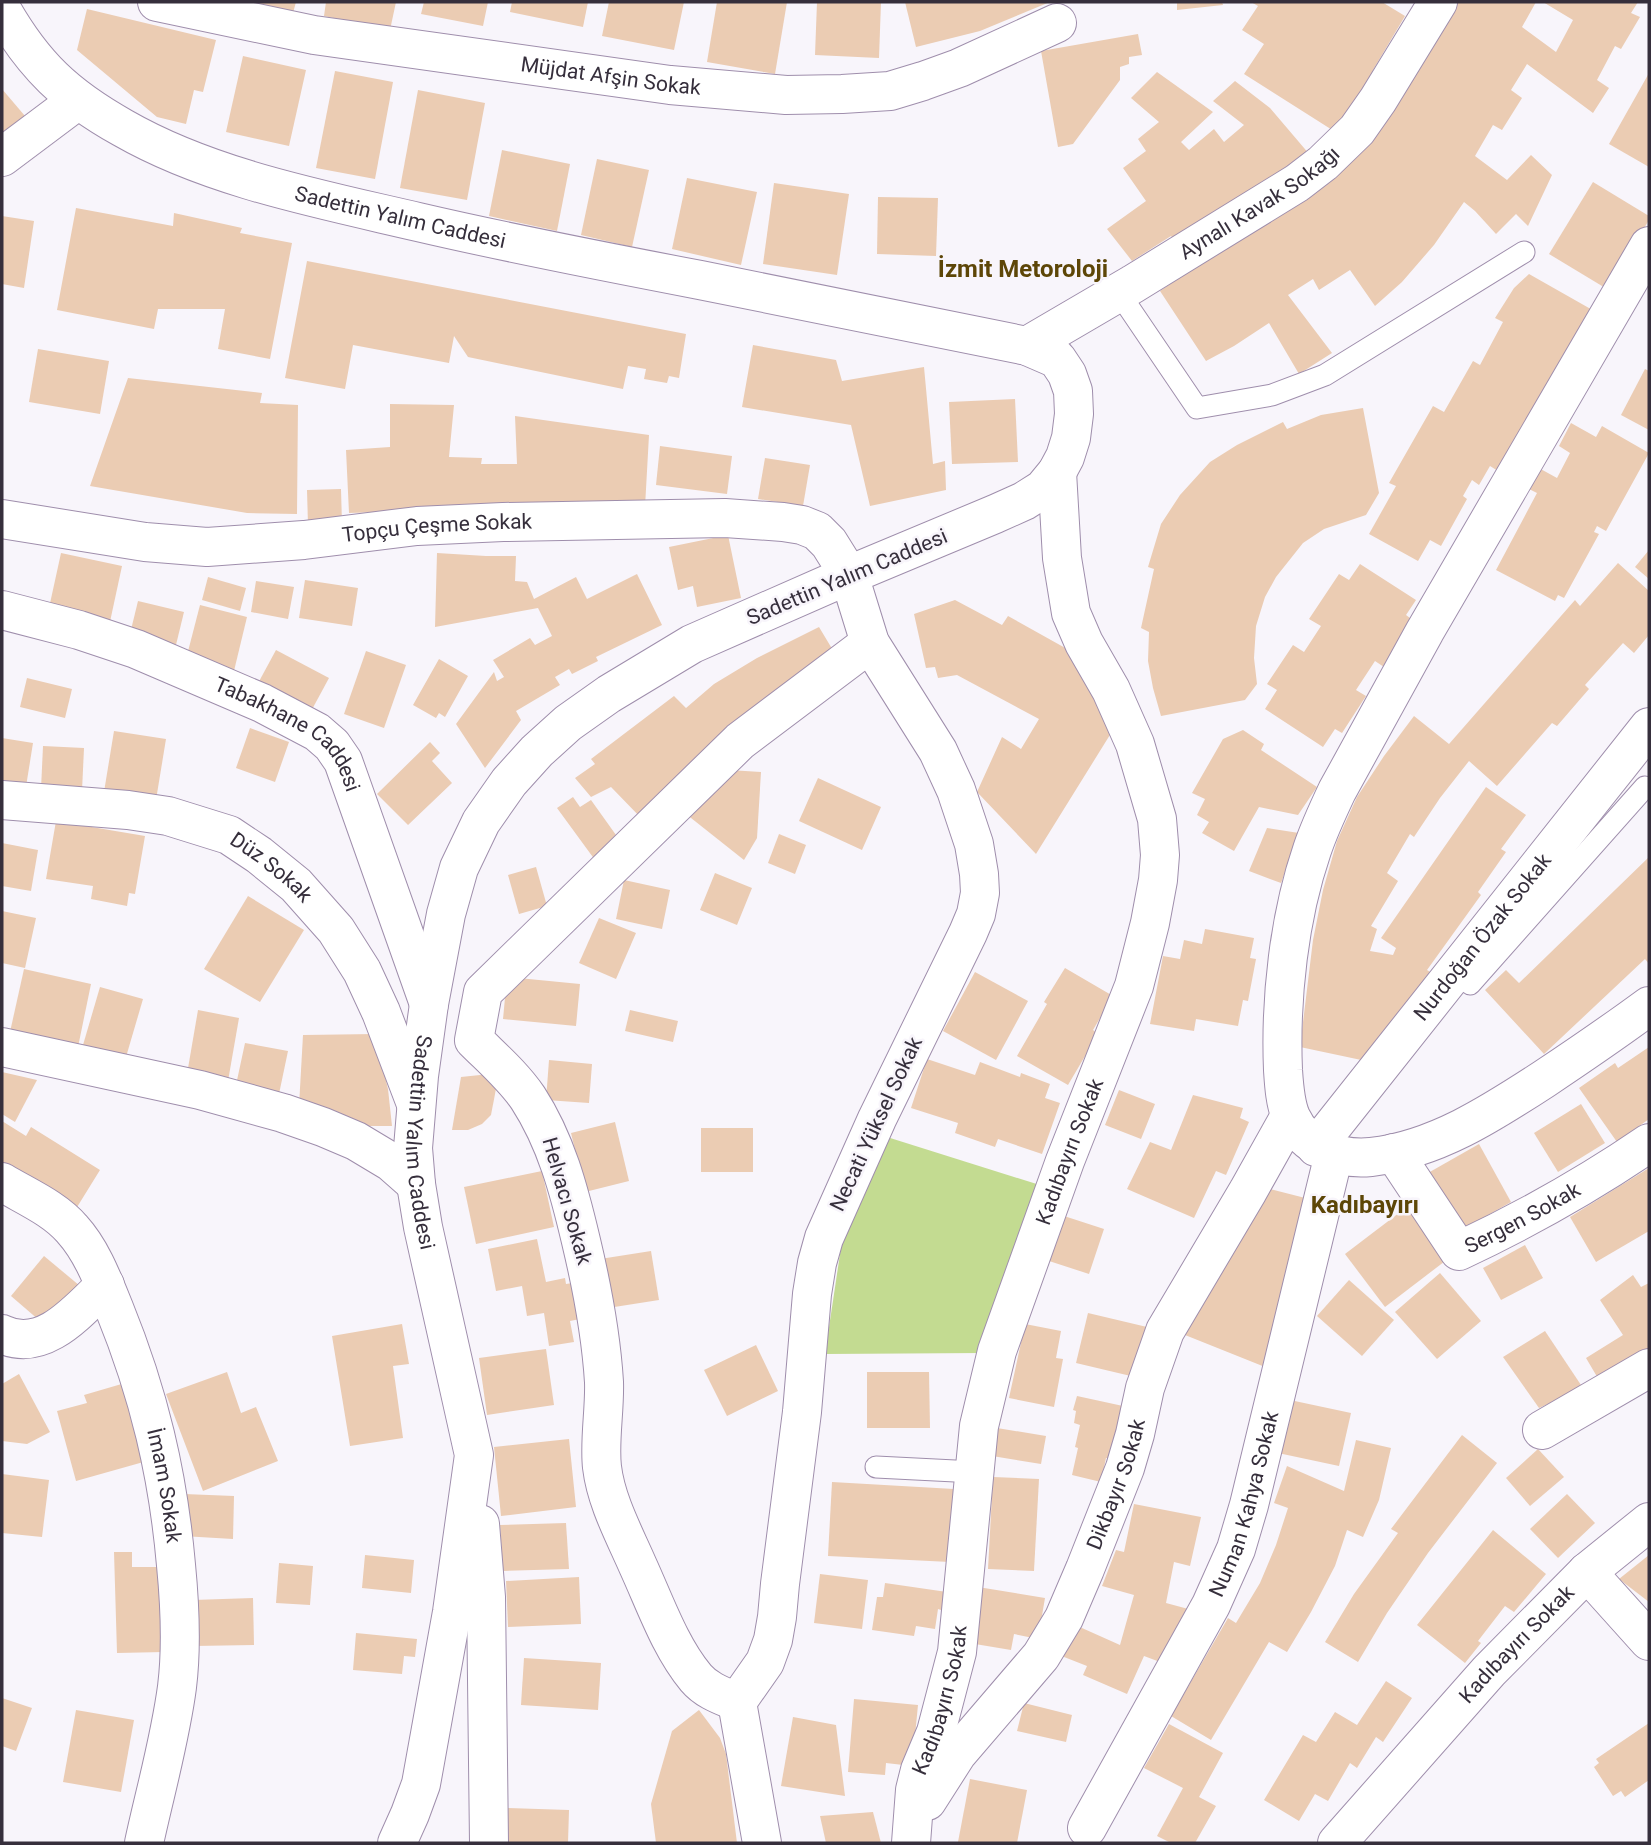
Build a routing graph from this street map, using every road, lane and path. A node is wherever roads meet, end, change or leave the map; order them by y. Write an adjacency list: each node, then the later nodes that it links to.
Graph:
1 (157, 2): 4 (street, Müjdat Afşin Sokak)
2 (1438, 2): 9 (street, Aynalı Kavak Sokağı)
3 (2, 9): 5 (street, Sadettin Yalım Caddesi)
4 (1057, 23)
5 (78, 100): 6 (street); 10 (street, Sadettin Yalım Caddesi)
6 (2, 157)
7 (1649, 246): 25 (street)
8 (1524, 252): 9 (lane)
9 (1119, 293): 10 (street, Aynalı Kavak Sokağı)
10 (1027, 346): 11 (street, Sadettin Yalım Caddesi)
11 (1057, 472): 13 (street, Sadettin Yalım Caddesi); 37 (street, Kadıbayırı Sokak)
12 (2, 519): 13 (street, Topçu Çeşme Sokak)
13 (849, 575): 15 (street, Necati Yüksel Sokak); 21 (street, Sadettin Yalım Caddesi)
14 (2, 610): 21 (street, Tabakhane Caddesi)
15 (870, 643): 41 (street, Necati Yüksel Sokak); 41 (street, Helvacı Sokak)
16 (1649, 727): 19 (street, Nurdoğan Özak Sokak)
17 (1647, 786): 19 (lane); 20 (lane)
18 (2, 800): 24 (street, Düz Sokak)
19 (1582, 810): 27 (street, Nurdoğan Özak Sokak)
20 (1470, 984)
21 (429, 1004): 24 (street, Sadettin Yalım Caddesi)
22 (1649, 1006): 28 (street)
23 (2, 1047): 30 (street)
24 (416, 1104): 30 (street, Sadettin Yalım Caddesi)
25 (1290, 1116): 27 (street); 44 (street, Dikbayır Sokak)
26 (1649, 1143): 28 (street, Sergen Sokak)
27 (1325, 1150): 28 (street); 43 (street, Numan Kahya Sokak)
28 (1394, 1153)
29 (2, 1182): 31 (street, İmam Sokak)
30 (416, 1184): 35 (street, Sadettin Yalım Caddesi)
31 (105, 1285): 32 (street); 45 (street, İmam Sokak)
32 (2, 1334)
33 (1649, 1368): 34 (street)
34 (1542, 1430)
35 (474, 1455): 46 (street, Sadettin Yalım Caddesi); 47 (street)
36 (876, 1467): 37 (lane)
37 (975, 1472): 44 (street, Kadıbayırı Sokak)
38 (1649, 1522): 39 (street, Kadıbayırı Sokak)
39 (1587, 1572): 40 (street); 50 (street, Kadıbayırı Sokak)
40 (1649, 1641)
41 (737, 1702): 48 (street)
42 (770, 1783): 49 (lane)
43 (1087, 1828)
44 (912, 1839)
45 (144, 1843)
46 (397, 1843)
47 (489, 1843)
48 (762, 1843)
49 (768, 1843)
50 (1337, 1843)

